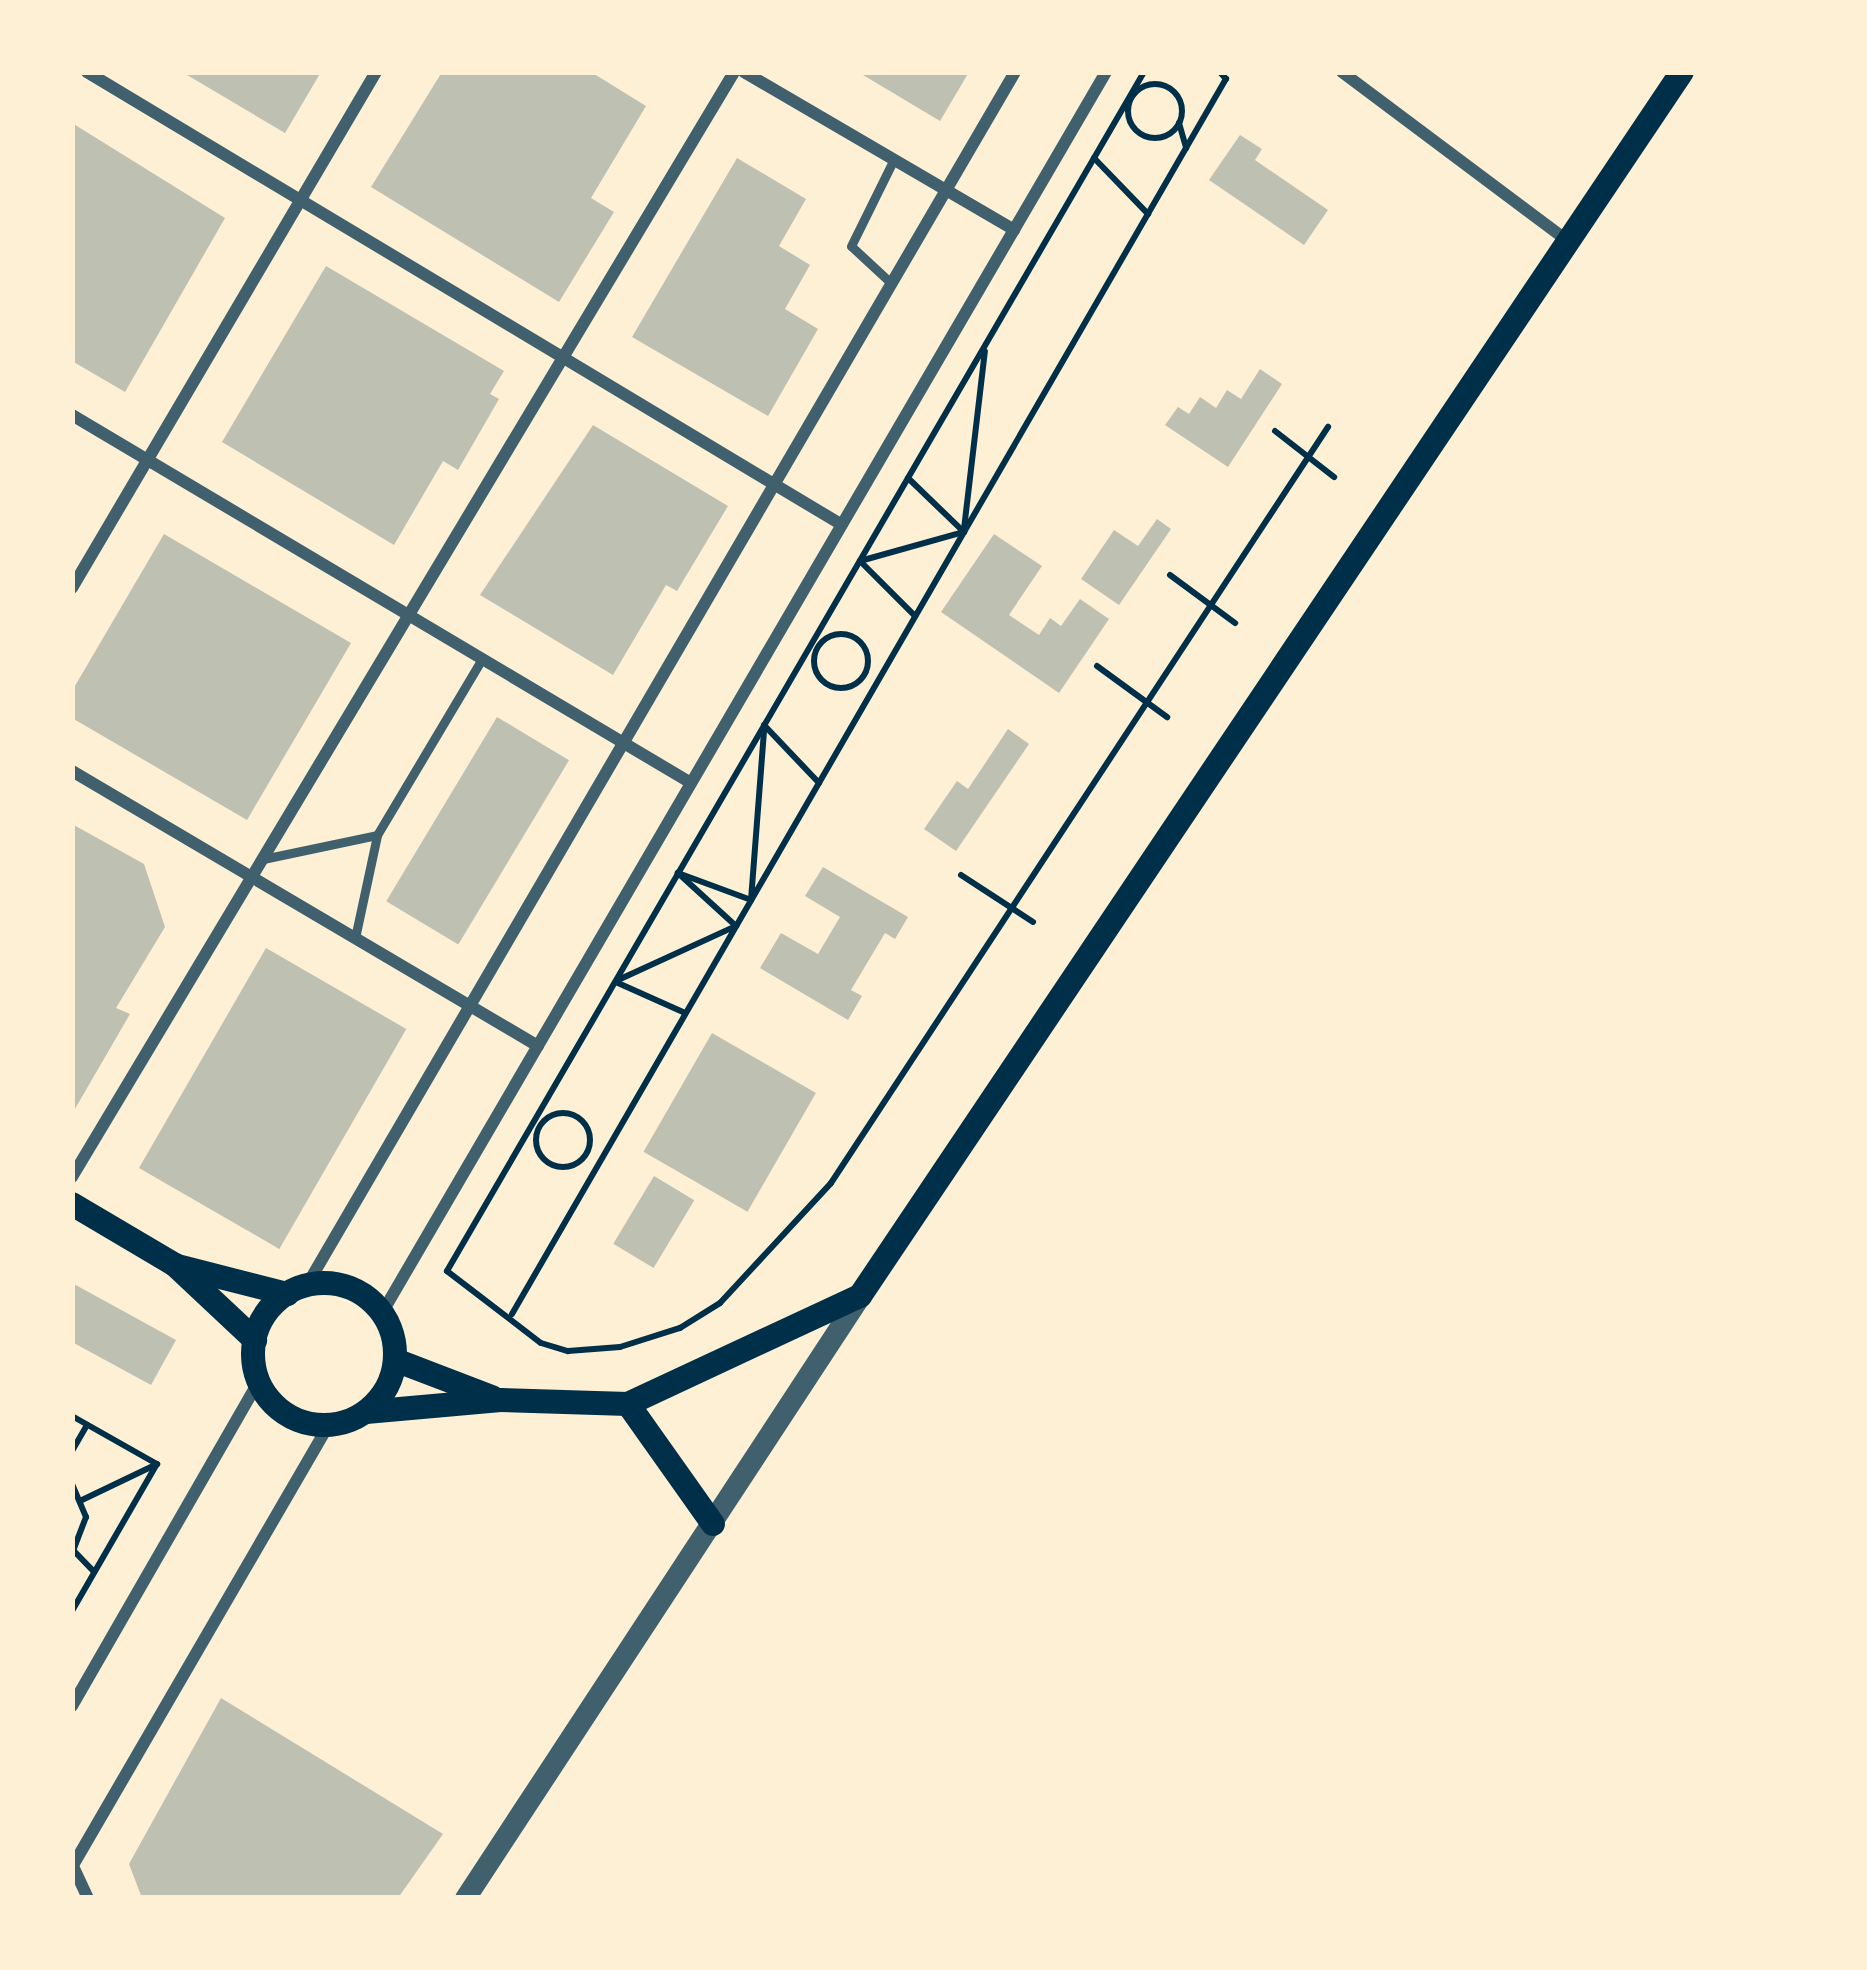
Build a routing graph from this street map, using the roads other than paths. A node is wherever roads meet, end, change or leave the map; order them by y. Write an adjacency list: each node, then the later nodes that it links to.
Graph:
1 (87, 72): 11 (street)
2 (376, 72): 11 (street)
3 (734, 72): 15 (street)
4 (744, 72): 9 (street)
5 (1015, 72): 10 (street)
6 (1106, 72): 12 (street)
7 (1342, 72): 13 (street)
8 (1682, 72): 13 (main road)
9 (893, 161): 10 (street); 14 (lane)
10 (946, 190): 12 (street); 14 (street)
11 (301, 200): 15 (street); 17 (street)
12 (1014, 230): 19 (street)
13 (1564, 238): 36 (main road)
14 (891, 284): 18 (street)
15 (563, 358): 18 (street); 21 (street)
16 (72, 415): 17 (street)
17 (148, 460): 20 (street); 21 (street)
18 (774, 484): 19 (street); 23 (street)
19 (842, 525): 25 (street)
20 (72, 588)
21 (409, 615): 22 (street); 27 (street)
22 (482, 658): 23 (street); 26 (lane)
23 (624, 742): 25 (street); 30 (street)
24 (72, 771): 28 (street)
25 (691, 783): 31 (street)
26 (377, 835): 27 (lane); 29 (lane)
27 (263, 859): 28 (street)
28 (252, 877): 29 (street); 32 (street)
29 (355, 938): 30 (street)
30 (470, 1006): 31 (street); 35 (street)
31 (538, 1046): 37 (street)
32 (72, 1177)
33 (72, 1204): 34 (main road)
34 (175, 1265): 35 (main road); 38 (main road)
35 (297, 1289): 37 (main road); 38 (main road)
36 (860, 1296): 42 (main road); 45 (street)
37 (382, 1313): 39 (main road)
38 (255, 1340): 40 (main road)
39 (395, 1360): 41 (main road); 43 (main road)
40 (258, 1382): 44 (main road); 46 (street)
41 (500, 1400): 42 (main road); 43 (main road)
42 (628, 1404): 45 (main road)
43 (366, 1412): 44 (main road)
44 (328, 1426): 47 (street)
45 (713, 1524): 49 (street)
46 (72, 1706)
47 (72, 1865): 48 (street)
48 (88, 1898)
49 (465, 1898)

